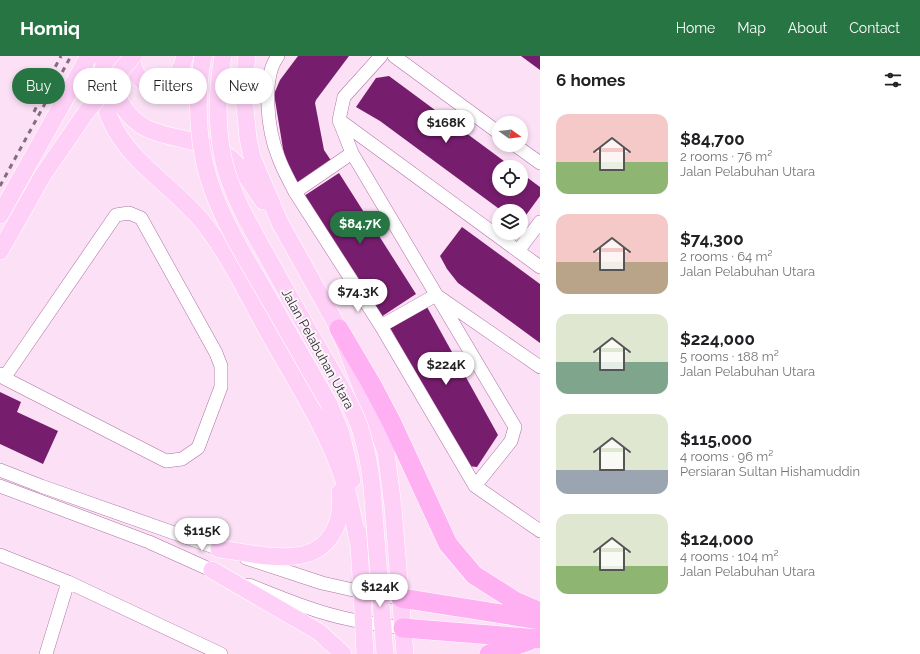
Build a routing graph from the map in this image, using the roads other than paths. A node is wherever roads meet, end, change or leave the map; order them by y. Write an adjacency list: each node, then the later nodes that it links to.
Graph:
1 (90, 56): 18 (main road)
2 (105, 56): 29 (main road)
3 (120, 56): 20 (main road)
4 (132, 56): 5 (main road); 21 (main road, bridge)
5 (185, 56)
6 (203, 56): 34 (main road, bridge)
7 (223, 56): 50 (main road, Jalan Pelabuhan Utara, bridge)
8 (247, 56): 20 (main road)
9 (278, 56): 17 (street)
10 (381, 56): 12 (street)
11 (394, 56): 13 (street)
12 (339, 120): 15 (street); 22 (street)
13 (492, 128)
14 (525, 152): 16 (street)
15 (352, 153): 17 (street); 24 (street)
16 (540, 163)
17 (295, 192): 25 (street)
18 (0, 215)
19 (540, 222): 22 (street)
20 (280, 223): 26 (main road)
21 (0, 251)
22 (518, 251): 23 (street)
23 (540, 267)
24 (436, 295): 25 (street); 27 (street); 32 (street)
25 (381, 326): 32 (street)
26 (339, 329): 40 (main road); 41 (highway)
27 (540, 367)
28 (2, 376): 28 (street)
29 (330, 445): 34 (main road); 35 (main road)
30 (0, 470): 35 (street)
31 (0, 486): 37 (street)
32 (475, 486): 33 (street)
33 (540, 531)
34 (358, 542): 39 (main road)
35 (219, 549): 39 (street)
36 (0, 555): 38 (street)
37 (212, 570): 43 (street); 48 (main road)
38 (68, 582): 46 (street); 47 (street)
39 (362, 592): 40 (street); 43 (main road)
40 (400, 598): 42 (highway); 44 (main road)
41 (540, 612)
42 (540, 620)
43 (364, 622): 44 (street); 49 (main road)
44 (403, 628): 45 (highway); 51 (main road)
45 (538, 638): 52 (highway)
46 (46, 654)
47 (219, 654)
48 (343, 654)
49 (365, 654)
50 (385, 654)
51 (405, 654)
52 (490, 654)

